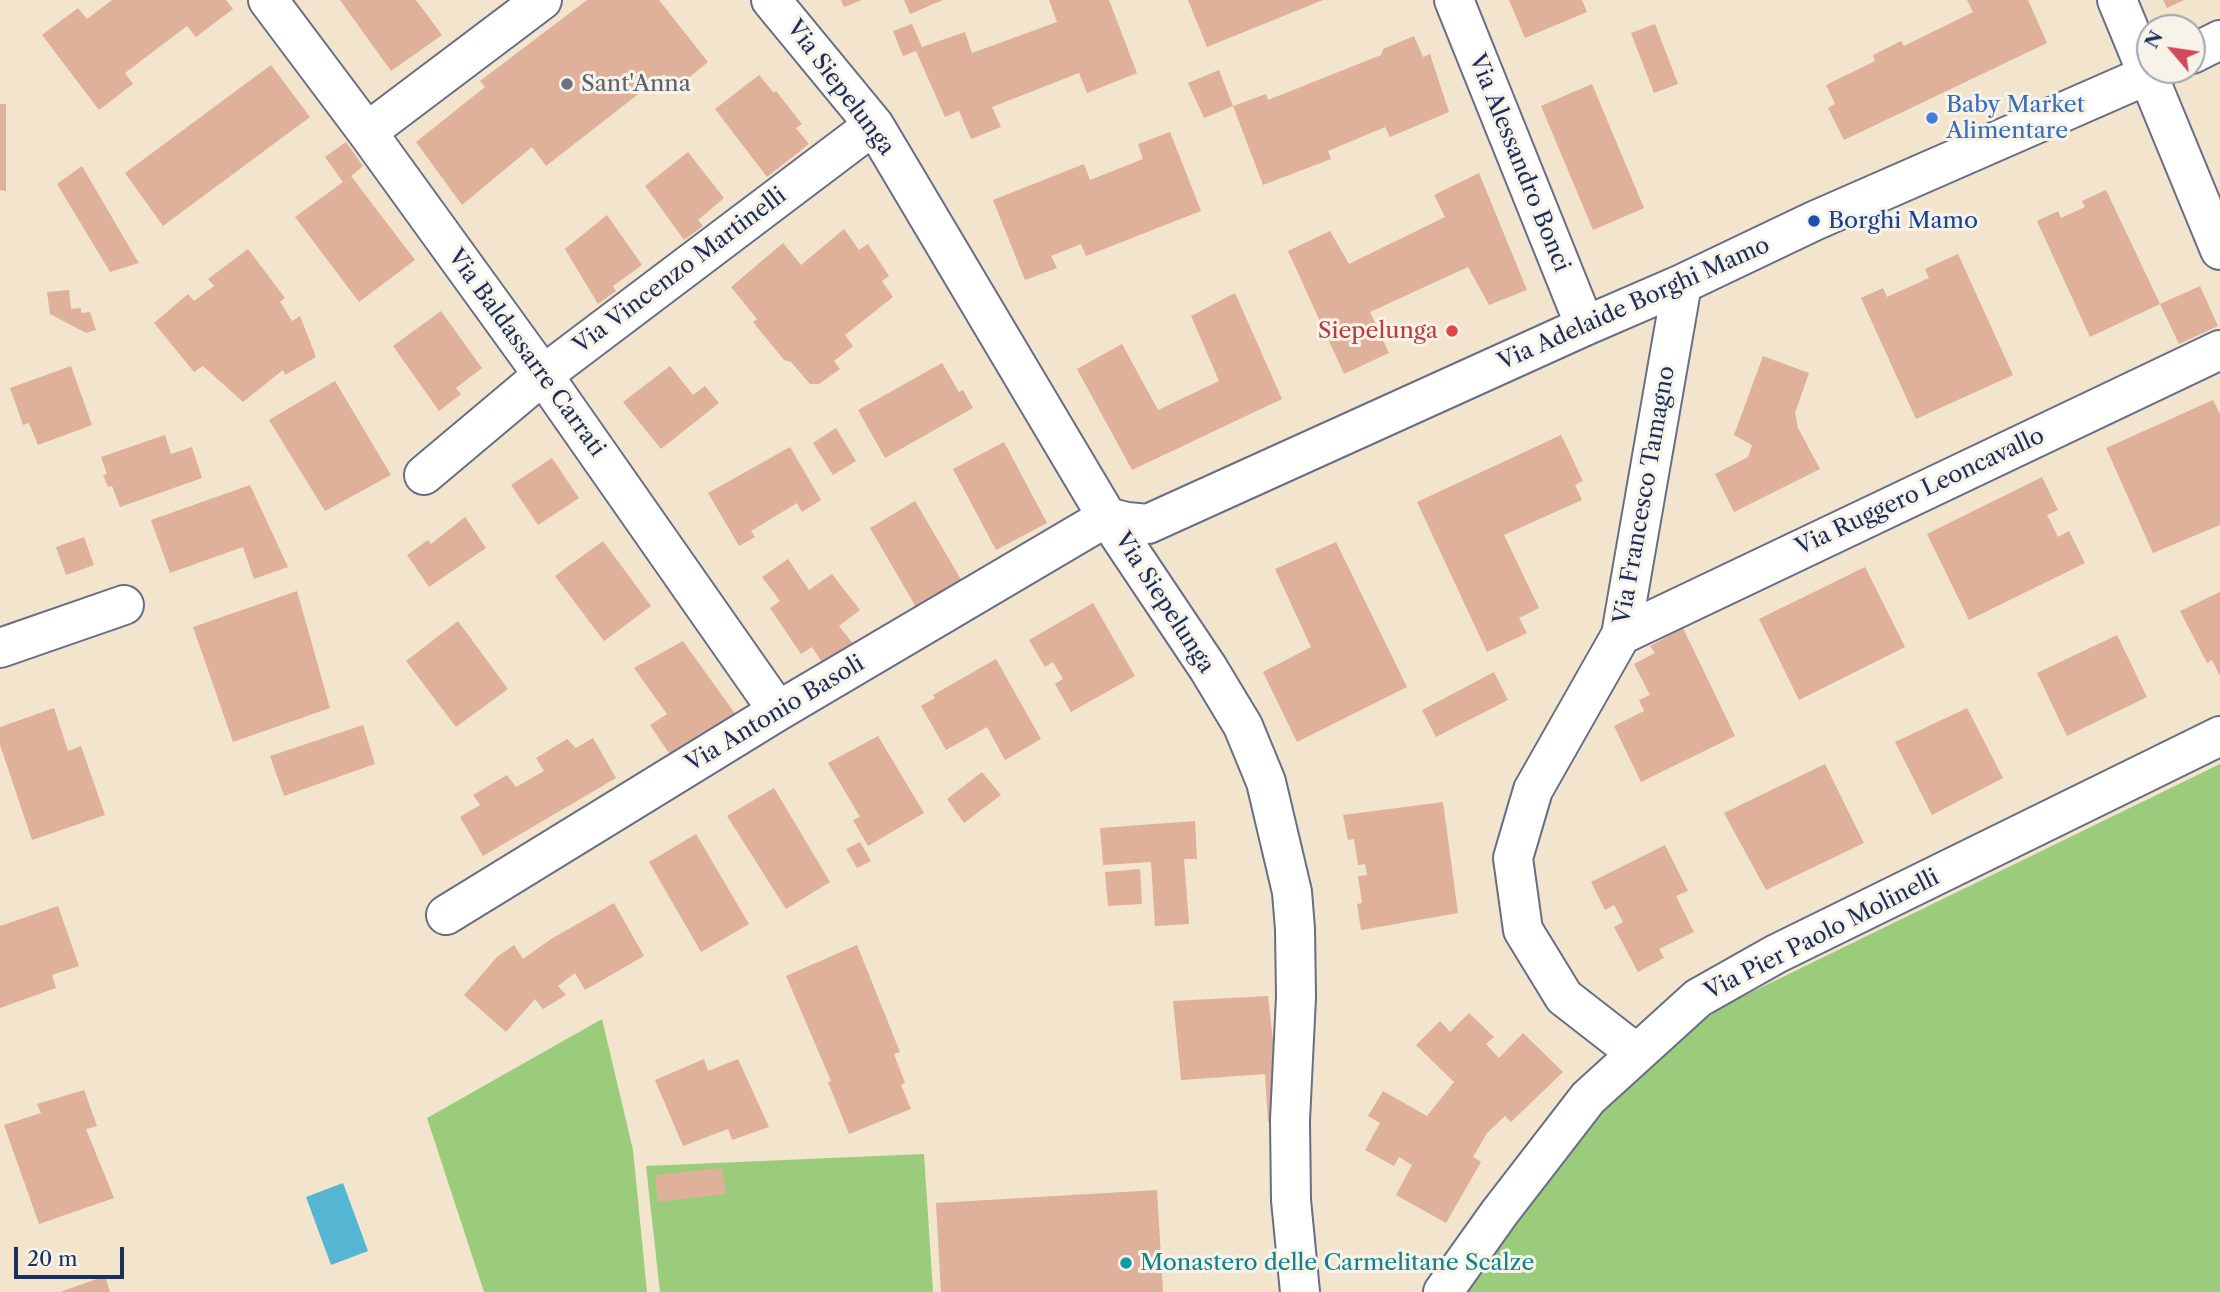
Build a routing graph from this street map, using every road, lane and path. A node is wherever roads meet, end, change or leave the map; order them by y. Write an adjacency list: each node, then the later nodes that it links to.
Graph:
1 (268, 0): 10 (street, Via Baldassarre Carrati)
2 (542, 0): 10 (street)
3 (771, 0): 9 (street, Via Siepelunga)
4 (1454, 0): 13 (street, Via Alessandro Bonci)
5 (2117, 0): 6 (street)
6 (2136, 37)
7 (2136, 80): 12 (street, Via Adelaide Borghi Mamo)
8 (2158, 84): 11 (street)
9 (874, 125): 15 (street, Via Vincenzo Martinelli); 17 (street, Via Siepelunga)
10 (367, 132): 15 (street, Via Baldassarre Carrati)
11 (2220, 250)
12 (1682, 284): 13 (street, Via Adelaide Borghi Mamo); 19 (street, Via Francesco Tamagno)
13 (1585, 326): 17 (street, Via Adelaide Borghi Mamo)
14 (2220, 350): 19 (street, Via Ruggero Leoncavallo)
15 (542, 375): 16 (street, Via Vincenzo Martinelli); 21 (street, Via Baldassarre Carrati)
16 (424, 475)
17 (1107, 517): 21 (street, Via Antonio Basoli); 25 (street, Via Siepelunga)
18 (124, 605): 20 (street)
19 (1621, 635): 24 (street, Via Francesco Tamagno)
20 (0, 648)
21 (778, 710): 23 (street, Via Antonio Basoli)
22 (2220, 736): 24 (street, Via Pier Paolo Molinelli)
23 (446, 915)
24 (1636, 1053): 26 (street, Via Pier Paolo Molinelli)
25 (1300, 1292)
26 (1443, 1292)

